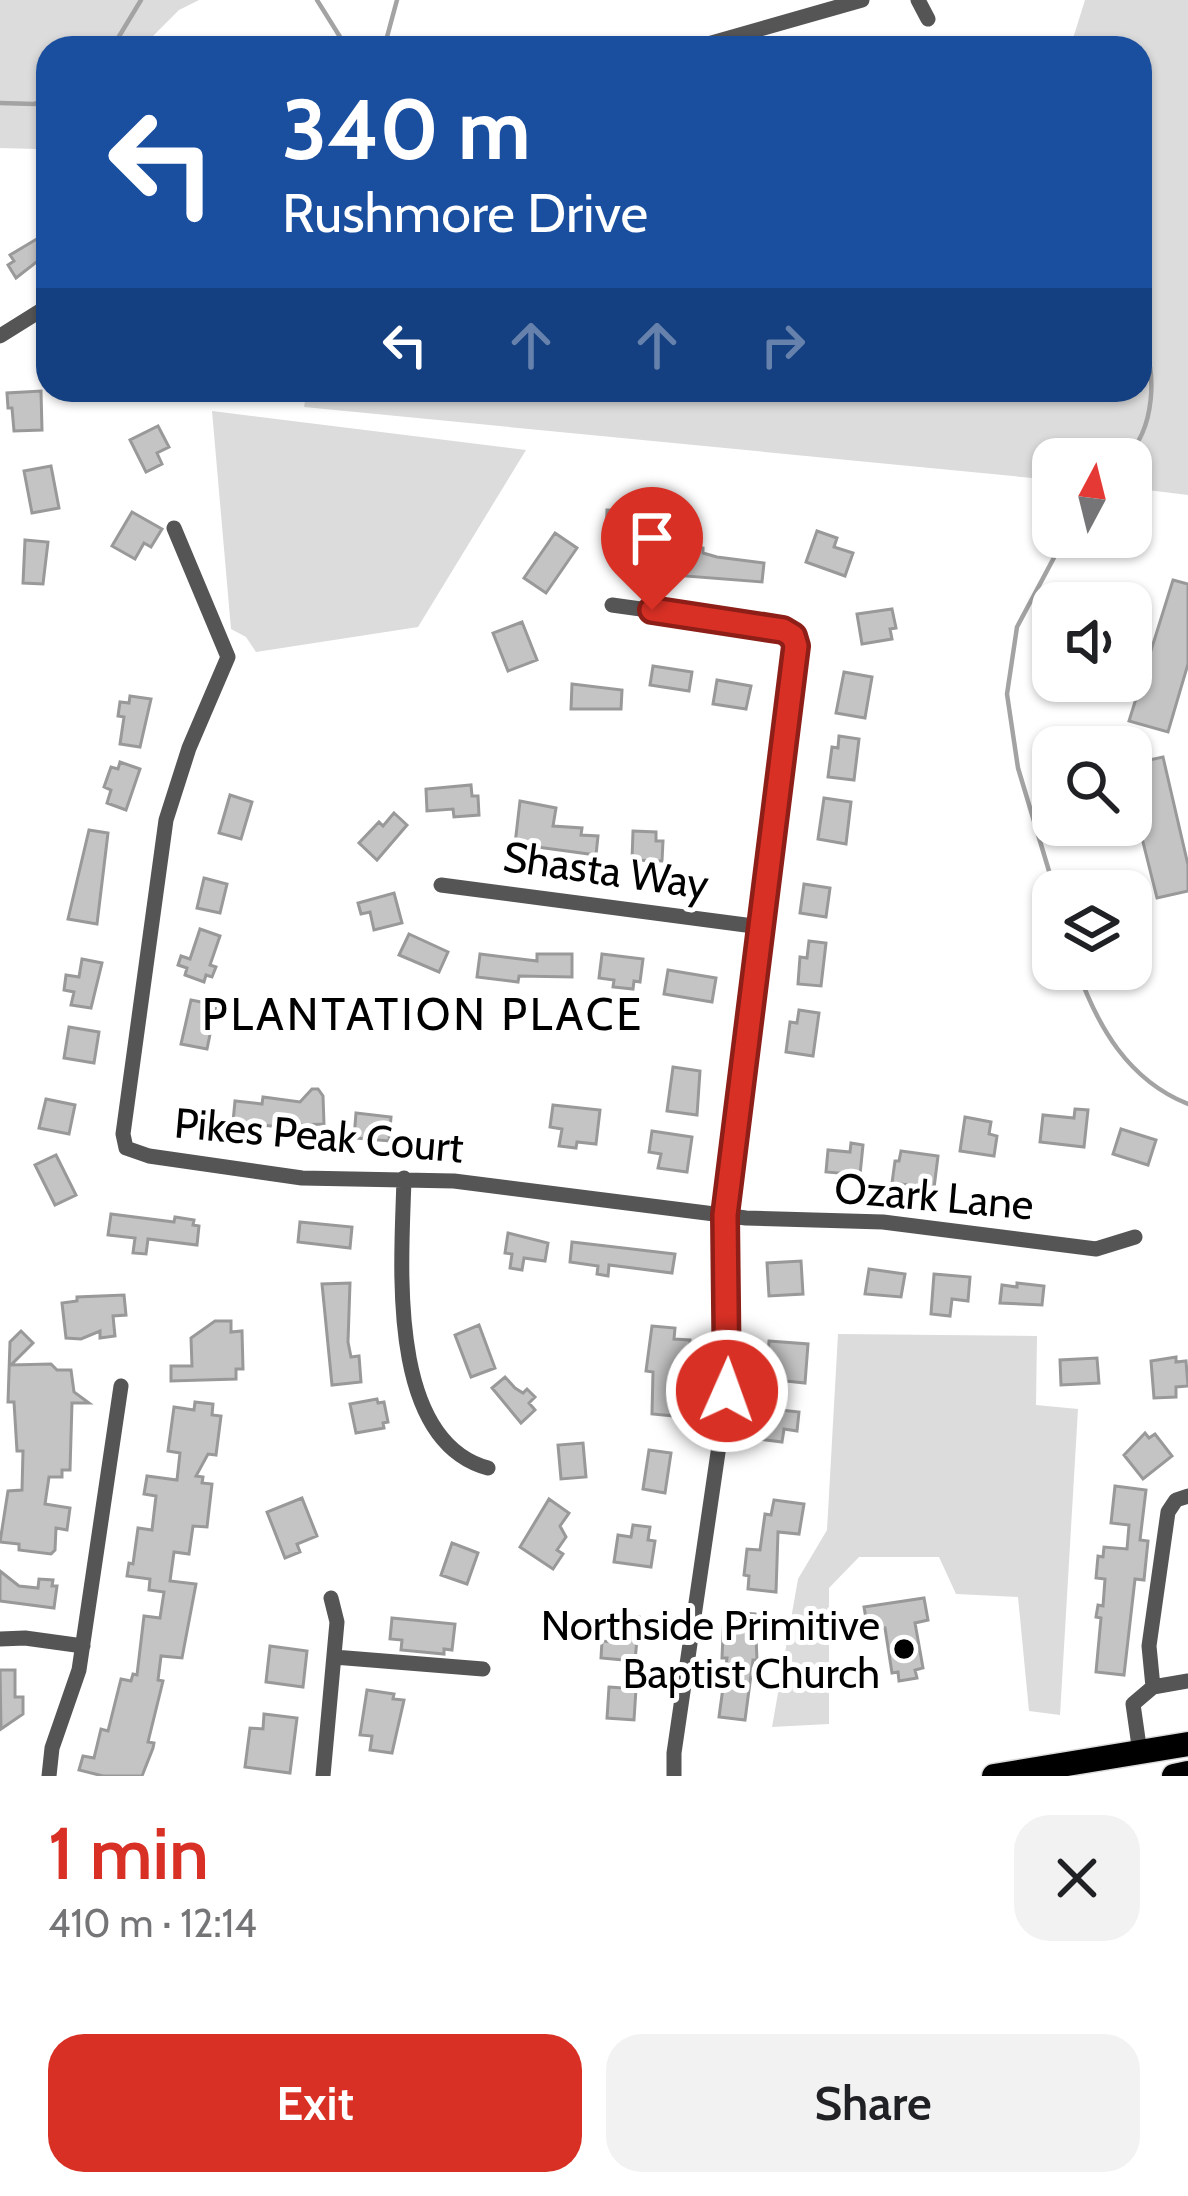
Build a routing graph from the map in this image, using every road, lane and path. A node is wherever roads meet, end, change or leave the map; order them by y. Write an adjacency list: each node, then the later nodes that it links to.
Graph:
1 (862, 0): 4 (street)
2 (918, 0): 3 (street)
3 (928, 19)
4 (736, 36)
5 (36, 314): 6 (street)
6 (0, 336)
7 (174, 528): 11 (street, Pikes Peak Court)
8 (612, 605): 10 (street)
9 (441, 885): 10 (street, Shasta Way)
10 (761, 927): 12 (street)
11 (404, 1178): 12 (street, Pikes Peak Court); 15 (street)
12 (725, 1215): 13 (street, Ozark Lane); 29 (street)
13 (1135, 1237)
14 (121, 1386): 19 (street)
15 (488, 1468)
16 (1188, 1496): 23 (street)
17 (331, 1598): 20 (street)
18 (0, 1639): 19 (street)
19 (83, 1646): 28 (street)
20 (334, 1657): 21 (street); 27 (street)
21 (483, 1669)
22 (1188, 1681): 23 (street)
23 (1154, 1687): 25 (street)
24 (1188, 1744): 25 (highway)
25 (1140, 1753): 30 (highway)
26 (1188, 1773): 31 (highway)
27 (324, 1774)
28 (49, 1776)
29 (674, 1776)
30 (994, 1776)
31 (1174, 1776)

